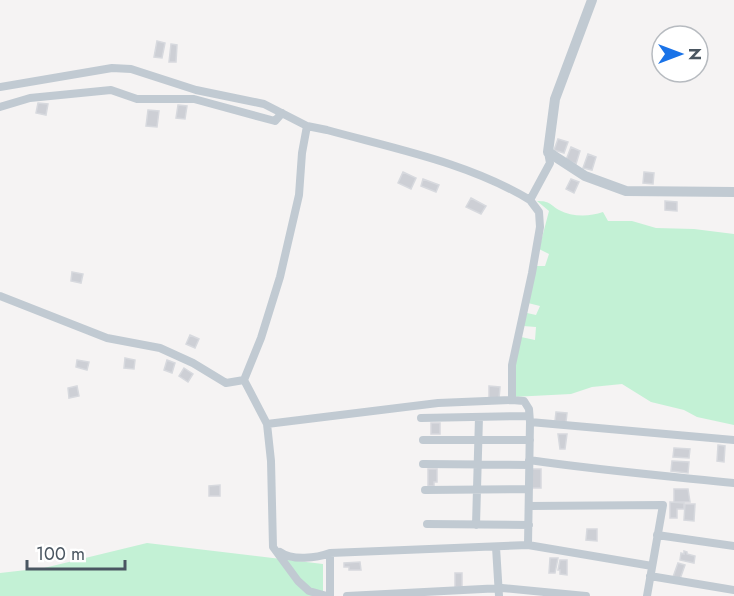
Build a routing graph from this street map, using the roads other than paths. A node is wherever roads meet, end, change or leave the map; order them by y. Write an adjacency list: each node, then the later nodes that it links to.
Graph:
1 (592, 0): 6 (street)
2 (0, 87): 4 (street)
3 (0, 107): 4 (street)
4 (282, 113): 5 (street)
5 (307, 126): 8 (street); 10 (street)
6 (548, 152): 7 (street); 8 (street)
7 (734, 192)
8 (530, 200): 11 (street)
9 (0, 296): 10 (street)
10 (244, 380): 15 (street)
11 (512, 400): 14 (street); 15 (street)
12 (479, 417): 13 (street); 14 (street); 17 (street)
13 (422, 418)
14 (529, 419): 18 (street); 19 (street)
15 (267, 424): 34 (street)
16 (423, 440): 17 (street)
17 (478, 440): 18 (street); 22 (street)
18 (530, 440): 20 (street)
19 (734, 440)
20 (529, 463): 22 (street); 23 (street); 25 (street)
21 (423, 464): 22 (street)
22 (478, 464): 24 (street)
23 (734, 483)
24 (477, 489): 25 (street); 26 (street); 29 (street)
25 (529, 489): 27 (street)
26 (425, 490)
27 (529, 506): 30 (street); 31 (street)
28 (427, 524): 29 (street)
29 (477, 525): 30 (street)
30 (529, 525): 32 (street)
31 (657, 536): 33 (street); 37 (street)
32 (528, 545): 35 (street); 37 (street)
33 (734, 546)
34 (273, 547): 36 (street); 41 (street)
35 (496, 547): 36 (street); 40 (street)
36 (330, 553): 41 (street)
37 (652, 566): 38 (street)
38 (651, 576): 39 (street); 44 (street)
39 (734, 590)
40 (499, 592): 42 (street); 43 (street)
41 (329, 596)
42 (347, 596)
43 (586, 596)
44 (647, 596)

